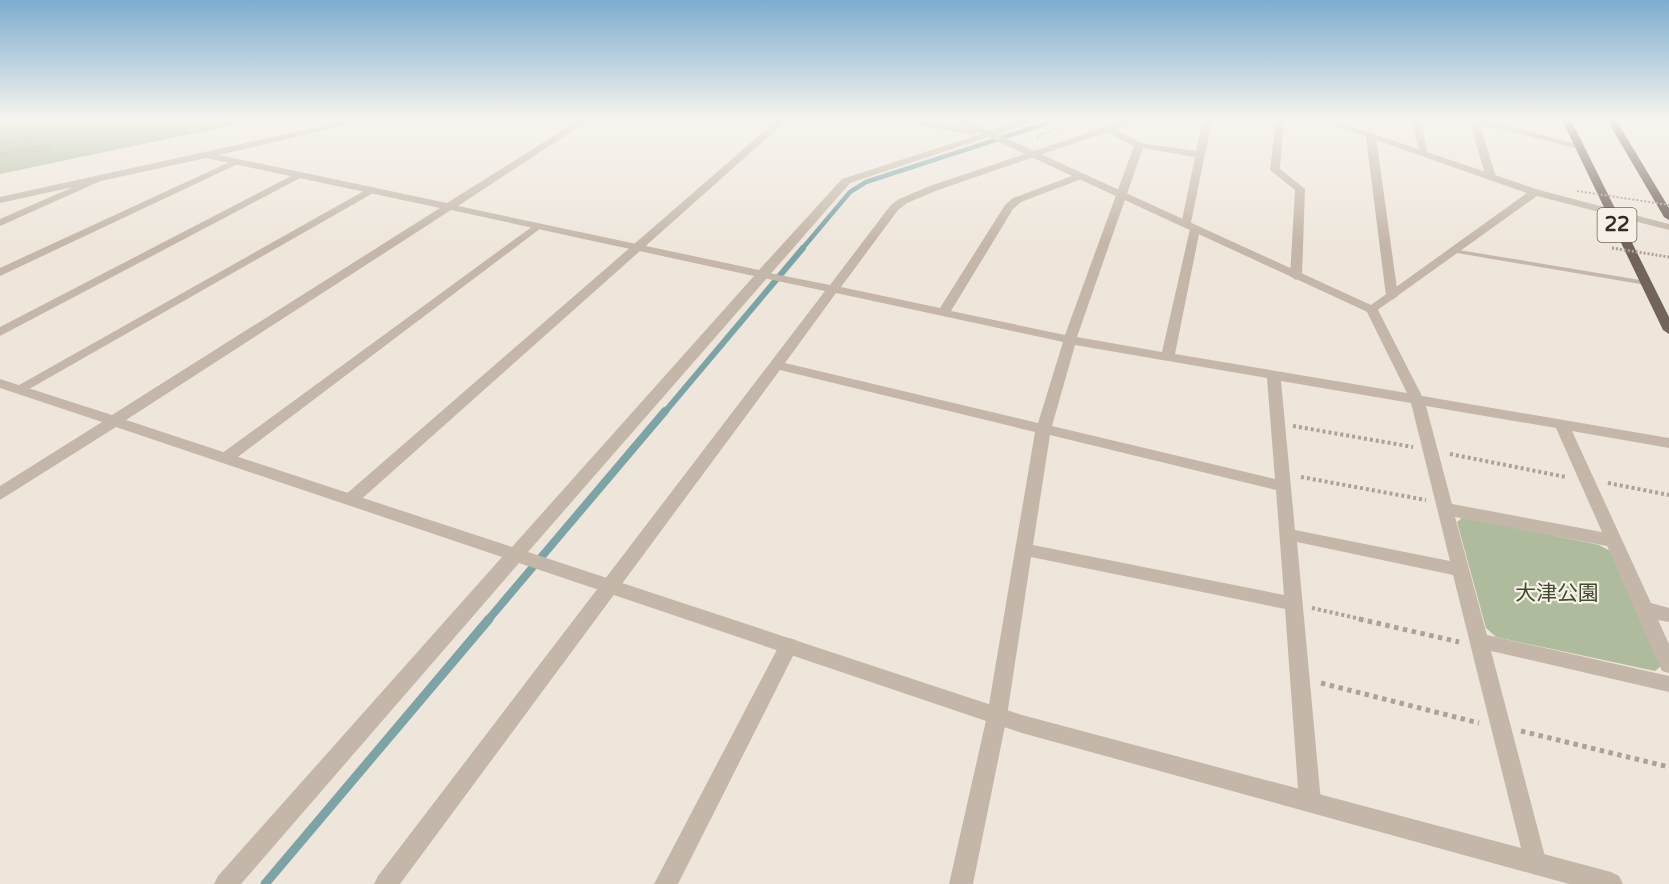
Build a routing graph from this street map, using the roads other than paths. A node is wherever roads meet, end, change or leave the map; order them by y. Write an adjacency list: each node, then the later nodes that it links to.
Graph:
1 (179, 161): 20 (street)
2 (234, 161): 16 (street)
3 (521, 161): 25 (street)
4 (736, 161): 32 (street)
5 (913, 161): 35 (street)
6 (1015, 161): 38 (street)
7 (1047, 161): 18 (street)
8 (1133, 161): 23 (street)
9 (1199, 161): 30 (street)
10 (1276, 161): 36 (street)
11 (1374, 161): 39 (street)
12 (1444, 161): 19 (street)
13 (1486, 161): 19 (street)
14 (1586, 161): 26 (main road, 22)
15 (1636, 161): 27 (main road, 22)
16 (237, 162): 17 (street); 34 (street)
17 (301, 175): 21 (street); 43 (street)
18 (1080, 176): 23 (street); 41 (street)
19 (1491, 177): 22 (street)
20 (100, 179): 24 (street); 28 (street)
21 (371, 190): 25 (street); 48 (street)
22 (1535, 192): 26 (street); 33 (street)
23 (1121, 195): 30 (street); 44 (street)
24 (0, 200)
25 (450, 207): 29 (street); 50 (street)
26 (1611, 212): 31 (street); 37 (main road, 22)
27 (1669, 217)
28 (0, 223)
29 (537, 226): 32 (street); 54 (street)
30 (1191, 227): 36 (street); 45 (street)
31 (1669, 227)
32 (638, 247): 35 (street); 57 (street)
33 (1453, 251): 37 (lane); 39 (street)
34 (0, 272)
35 (767, 275): 38 (street); 62 (street)
36 (1296, 276): 40 (street)
37 (1646, 284): 42 (main road, 22)
38 (833, 289): 41 (street); 46 (street)
39 (1392, 296): 40 (street)
40 (1372, 310): 49 (street)
41 (944, 312): 44 (street)
42 (1669, 330)
43 (0, 332)
44 (1070, 340): 45 (street); 52 (street)
45 (1168, 357): 47 (street)
46 (776, 365): 52 (street); 64 (street)
47 (1274, 375): 49 (street); 55 (street)
48 (6, 386): 50 (street)
49 (1417, 400): 51 (street); 58 (street)
50 (114, 421): 54 (street); 56 (street)
51 (1562, 425): 53 (street); 60 (street)
52 (1043, 430): 55 (street); 61 (street)
53 (1669, 443)
54 (226, 458): 57 (street)
55 (1282, 480): 59 (street)
56 (0, 494)
57 (350, 500): 62 (street)
58 (1444, 506): 60 (street); 63 (street)
59 (1287, 534): 63 (street); 65 (street)
60 (1614, 541): 66 (street)
61 (1022, 549): 65 (street); 72 (street)
62 (521, 557): 64 (street); 75 (street)
63 (1461, 570): 68 (street)
64 (610, 586): 69 (street); 76 (street)
65 (1293, 604): 73 (street)
66 (1644, 609): 67 (street); 70 (street)
67 (1669, 615)
68 (1480, 644): 71 (street); 74 (street)
69 (789, 646): 72 (street); 77 (street)
70 (1669, 665)
71 (1669, 684)
72 (997, 716): 73 (street); 78 (street)
73 (1310, 802): 74 (street)
74 (1536, 864): 79 (street)
75 (226, 884)
76 (386, 884)
77 (666, 884)
78 (961, 884)
79 (1610, 884)

